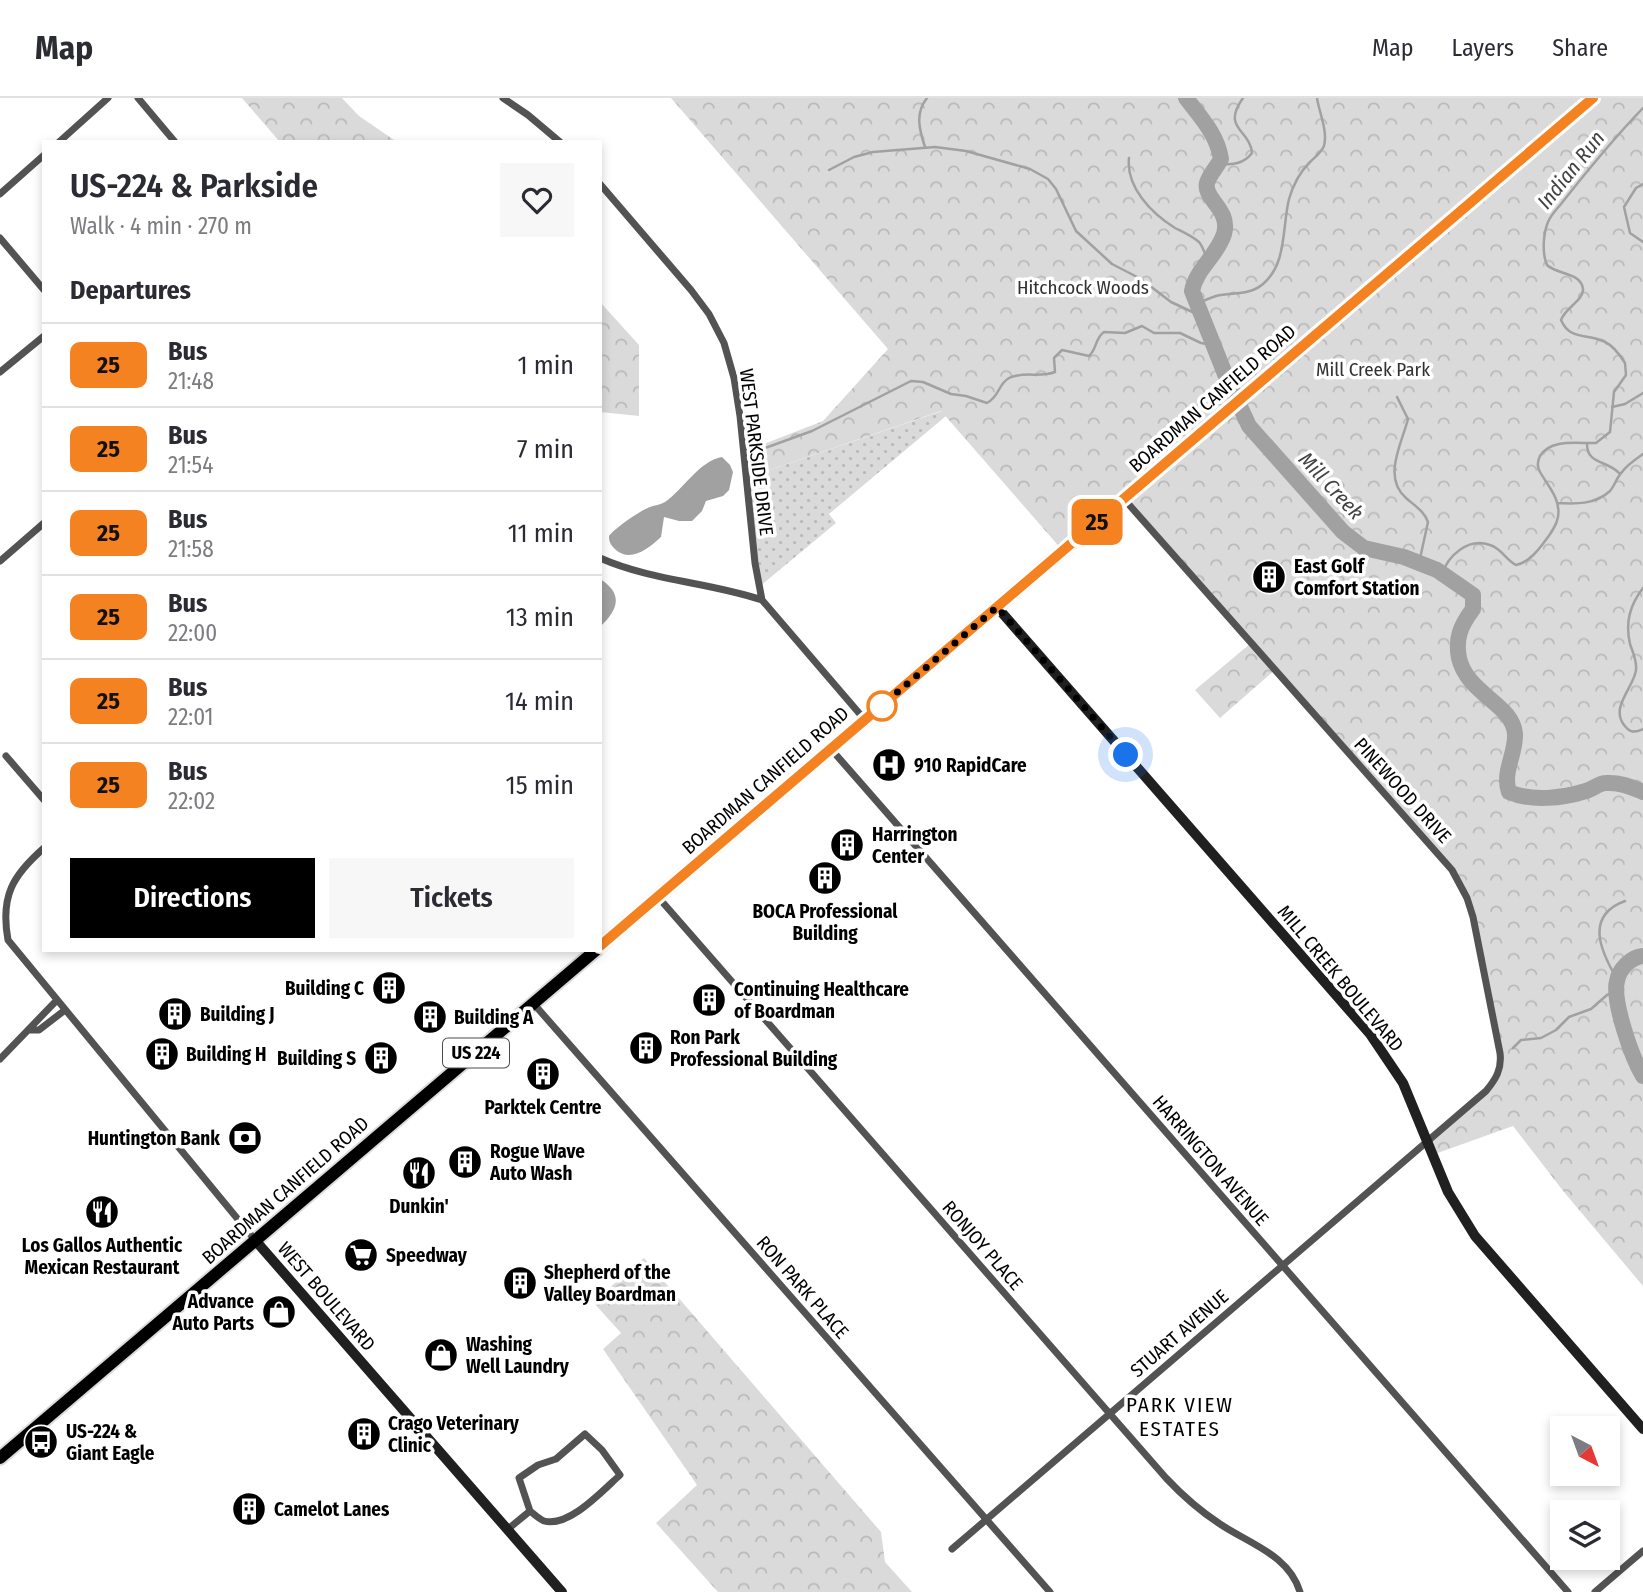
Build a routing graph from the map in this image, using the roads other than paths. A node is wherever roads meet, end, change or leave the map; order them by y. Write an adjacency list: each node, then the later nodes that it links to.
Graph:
1 (108, 98): 5 (street)
2 (138, 98): 6 (street)
3 (503, 98): 7 (street)
4 (1593, 98): 15 (main road, BOARDMAN CANFIELD ROAD)
5 (61, 140)
6 (173, 140)
7 (558, 140)
8 (42, 157): 10 (street)
9 (602, 186): 19 (street, WEST PARKSIDE DRIVE)
10 (0, 194)
11 (0, 238): 12 (street)
12 (42, 288)
13 (42, 338): 14 (street)
14 (0, 372)
15 (1124, 499): 20 (main road, BOARDMAN CANFIELD ROAD); 34 (street, PINEWOOD DRIVE)
16 (42, 525): 18 (street)
17 (602, 559): 19 (street)
18 (0, 561)
19 (762, 600): 21 (street)
20 (997, 607): 21 (main road, BOARDMAN CANFIELD ROAD); 34 (street, MILL CREEK BOULEVARD)
21 (865, 720): 22 (main road, BOARDMAN CANFIELD ROAD)
22 (831, 749): 26 (main road, BOARDMAN CANFIELD ROAD); 36 (street, HARRINGTON AVENUE)
23 (5, 756): 24 (street)
24 (42, 798)
25 (42, 850): 29 (street, WEST BOULEVARD)
26 (658, 897): 27 (main road, BOARDMAN CANFIELD ROAD); 37 (street, RONJOY PLACE)
27 (602, 944)
28 (594, 952): 30 (main road, BOARDMAN CANFIELD ROAD / US 224)
29 (57, 1000): 31 (street, WEST BOULEVARD); 32 (street)
30 (533, 1003): 35 (main road, BOARDMAN CANFIELD ROAD / US 224); 41 (street, RON PARK PLACE)
31 (65, 1010): 32 (street); 35 (street, WEST BOULEVARD)
32 (30, 1030): 33 (street)
33 (0, 1059)
34 (1427, 1140): 36 (street, STUART AVENUE); 38 (street, MILL CREEK BOULEVARD)
35 (256, 1240): 39 (main road, BOARDMAN CANFIELD ROAD / US 224); 42 (street, WEST BOULEVARD)
36 (1282, 1265): 37 (street, STUART AVENUE); 48 (street, HARRINGTON AVENUE)
37 (1110, 1413): 41 (street, STUART AVENUE); 47 (street, RONJOY PLACE)
38 (1643, 1429)
39 (0, 1458)
40 (530, 1511): 40 (street); 42 (street)
41 (986, 1519): 43 (street, STUART AVENUE); 46 (street, RON PARK PLACE)
42 (508, 1530): 45 (street, WEST BOULEVARD)
43 (952, 1549)
44 (1643, 1550): 49 (street)
45 (562, 1592)
46 (1050, 1592)
47 (1300, 1592)
48 (1568, 1592)
49 (1595, 1592)

